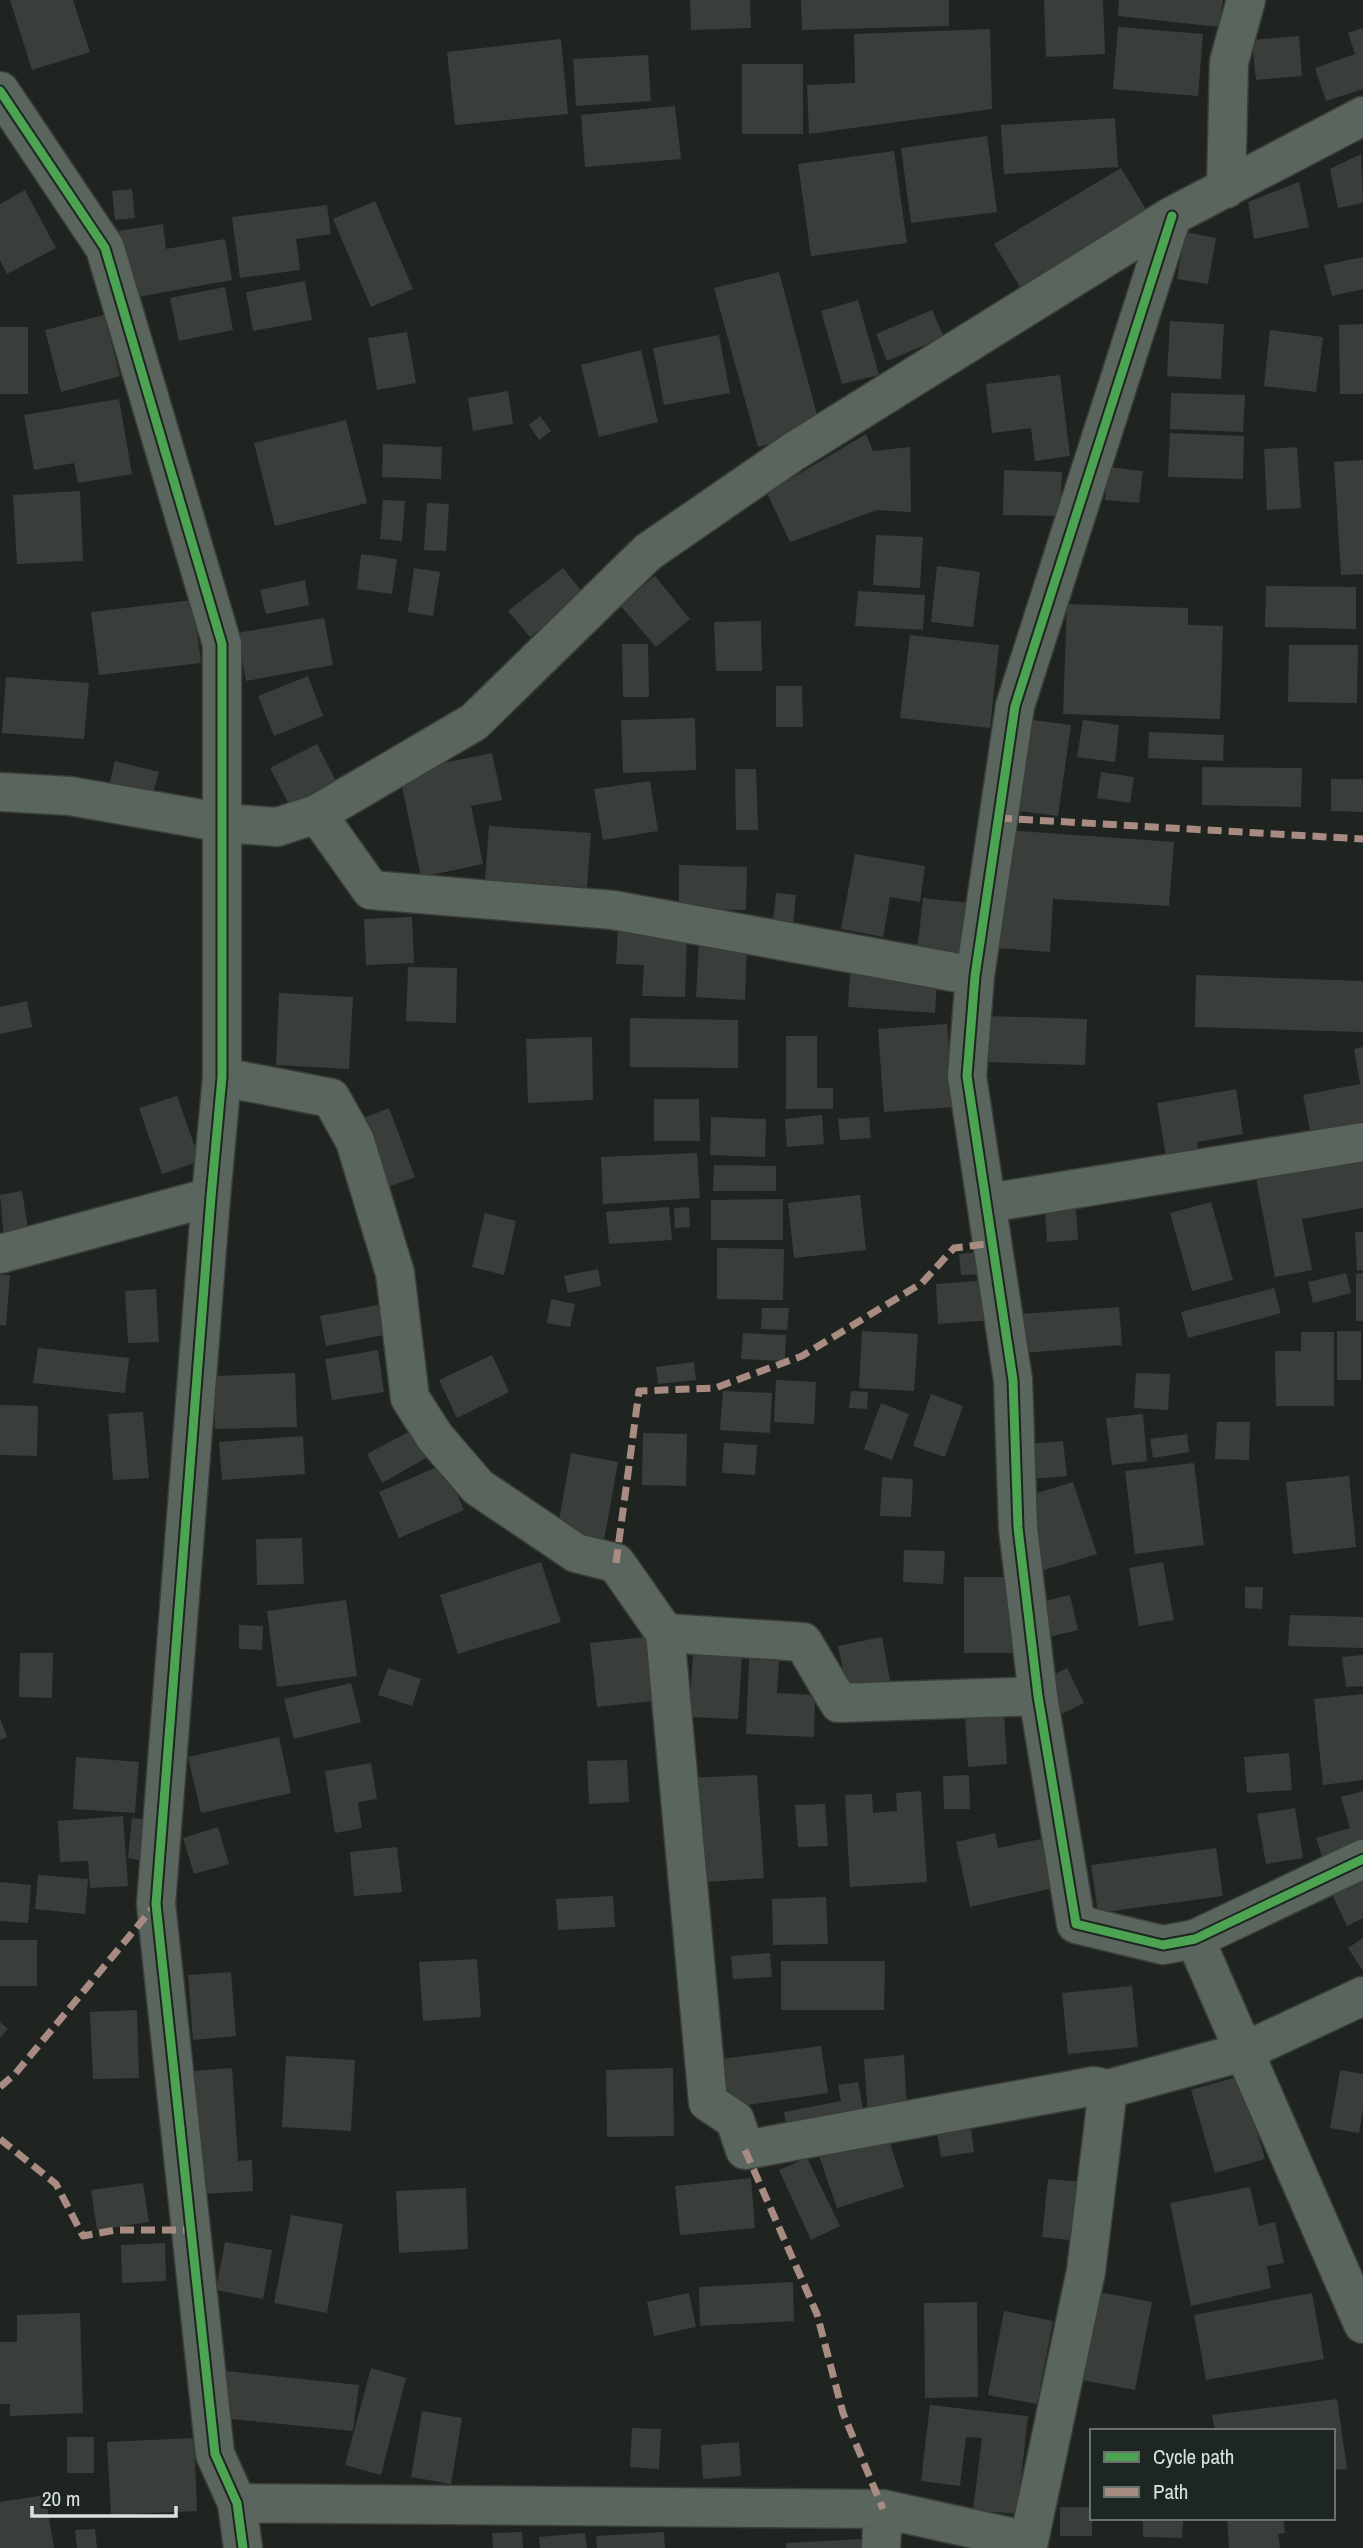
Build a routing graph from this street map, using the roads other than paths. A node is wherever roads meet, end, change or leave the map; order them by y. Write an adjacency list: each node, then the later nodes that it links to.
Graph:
1 (1246, 0): 4 (street)
2 (0, 91): 8 (street)
3 (1363, 117): 4 (street)
4 (1226, 189): 5 (street)
5 (1172, 216): 7 (street); 9 (street)
6 (0, 792): 8 (street)
7 (317, 814): 8 (street); 9 (street)
8 (224, 823): 10 (street)
9 (975, 976): 13 (street)
10 (222, 1077): 12 (street); 15 (street)
11 (1363, 1142): 13 (street)
12 (211, 1197): 14 (street); 23 (street)
13 (988, 1203): 16 (street)
14 (0, 1254)
15 (665, 1633): 16 (street); 21 (street)
16 (1038, 1696): 18 (street)
17 (1363, 1859): 18 (street)
18 (1195, 1939): 20 (street)
19 (1363, 1996): 20 (street)
20 (1243, 2052): 21 (street); 22 (street)
21 (1108, 2089): 24 (street)
22 (1363, 2324)
23 (237, 2503): 24 (street); 25 (street)
24 (883, 2509): 26 (street)
25 (243, 2548)
26 (881, 2548)

